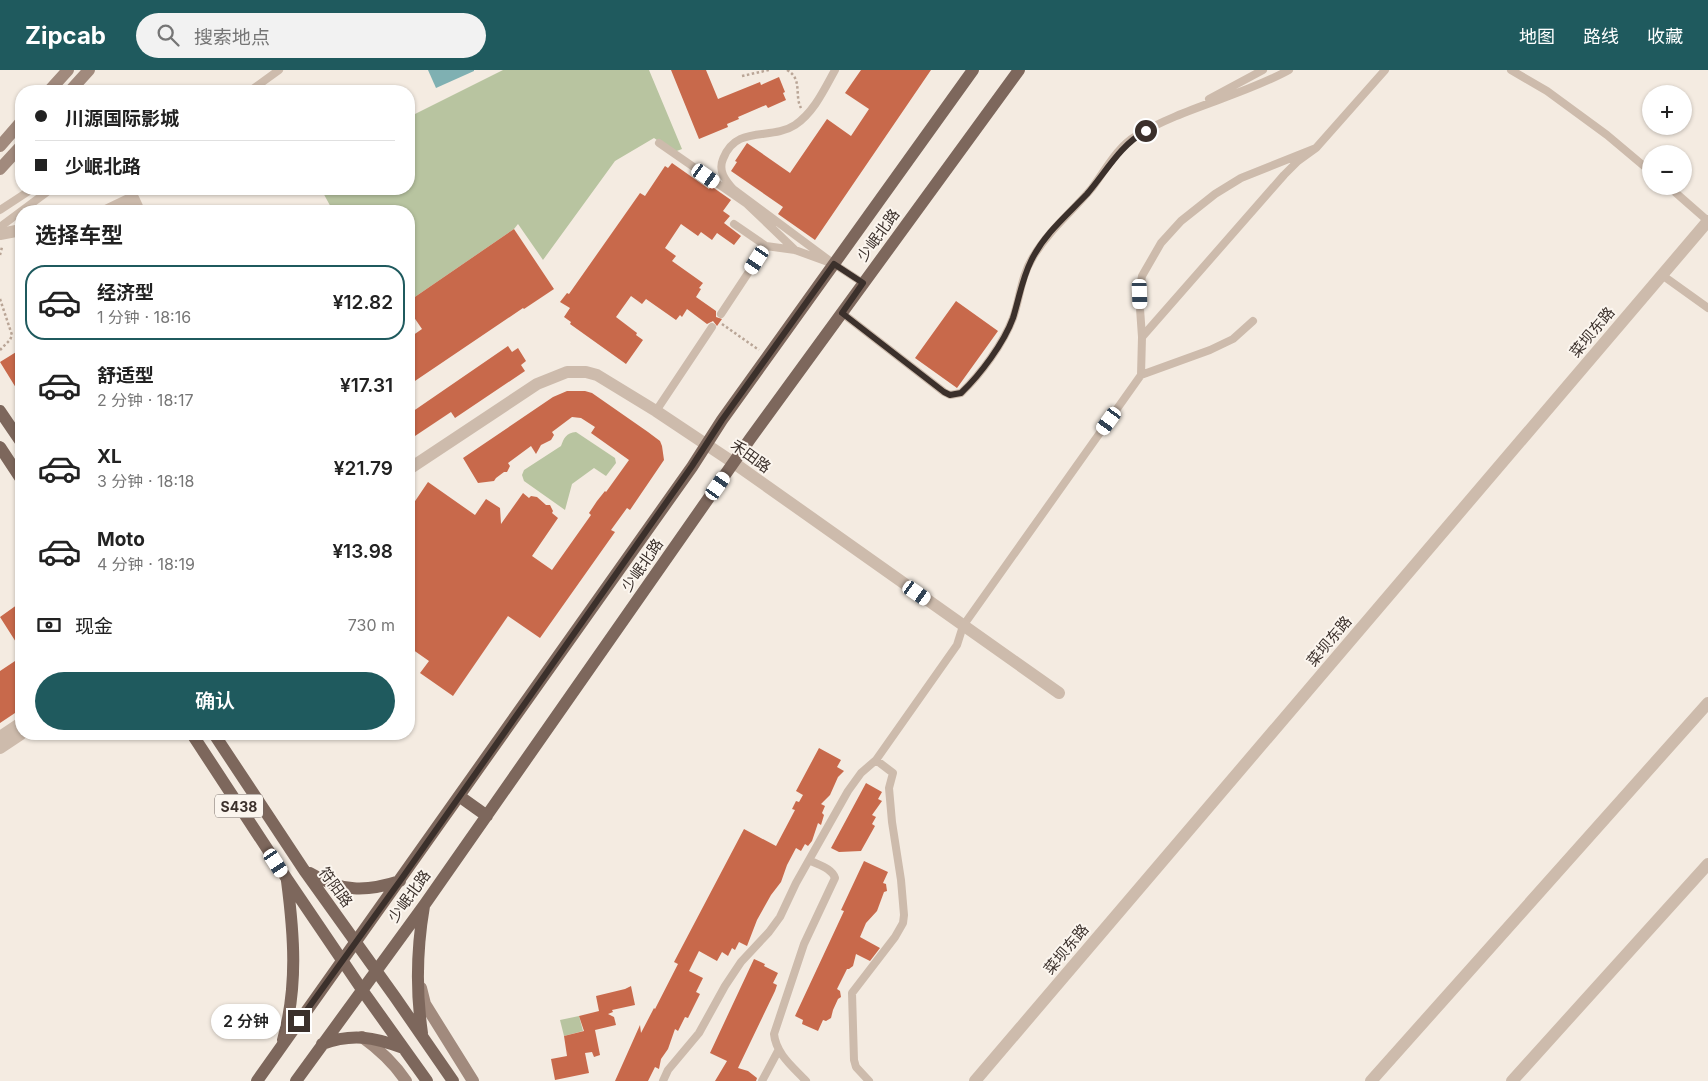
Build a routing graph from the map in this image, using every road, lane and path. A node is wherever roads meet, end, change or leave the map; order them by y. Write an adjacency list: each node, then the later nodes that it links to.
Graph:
1 (68, 70): 14 (street)
2 (89, 70): 15 (street)
3 (279, 70): 16 (lane)
4 (769, 70): 13 (path)
5 (787, 70): 18 (path)
6 (835, 70): 18 (lane)
7 (973, 70): 41 (main road, 少岷北路)
8 (1019, 70): 43 (main road, 少岷北路)
9 (1263, 70): 17 (lane)
10 (1289, 70): 17 (lane)
11 (1385, 70): 22 (lane)
12 (1511, 70): 24 (lane)
13 (742, 76)
14 (54, 85)
15 (75, 85)
16 (258, 85)
17 (1194, 108): 46 (lane)
18 (806, 115): 41 (lane)
19 (15, 129): 21 (street)
20 (659, 143): 40 (lane)
21 (0, 146)
22 (1316, 148): 50 (lane); 50 (lane)
23 (15, 153): 25 (street)
24 (1642, 164)
25 (0, 169)
26 (23, 195): 32 (lane)
27 (43, 195): 29 (lane)
28 (1678, 195): 34 (lane)
29 (30, 205)
30 (118, 205): 31 (street)
31 (136, 205)
32 (0, 210)
33 (15, 216): 36 (lane)
34 (1708, 221): 42 (street, 菜坝东路)
35 (734, 224): 39 (lane)
36 (0, 227)
37 (15, 231): 38 (street)
38 (0, 234)
39 (766, 246): 40 (lane); 47 (lane)
40 (795, 250): 41 (lane)
41 (834, 264): 43 (lane); 52 (main road, 少岷北路)
42 (1662, 275): 45 (lane); 101 (street, 菜坝东路)
43 (863, 283): 46 (main road, 少岷北路)
44 (0, 299): 51 (path)
45 (1708, 308)
46 (842, 313): 59 (main road, 少岷北路)
47 (720, 318): 52 (path)
48 (1253, 321): 53 (lane)
49 (712, 327): 55 (lane)
50 (1142, 337): 53 (lane)
51 (0, 350)
52 (768, 357): 57 (main road, 少岷北路)
53 (1142, 375): 62 (lane)
54 (0, 411): 56 (main road)
55 (656, 411): 57 (street, 禾田路); 60 (street, 禾田路)
56 (15, 433)
57 (706, 444): 59 (street, 禾田路); 72 (main road, 少岷北路)
58 (0, 447): 61 (main road)
59 (734, 463): 62 (street, 禾田路); 73 (main road, 少岷北路)
60 (415, 465)
61 (15, 470)
62 (963, 626): 63 (street, 禾田路); 71 (lane)
63 (1059, 693)
64 (1708, 703): 102 (street)
65 (15, 727): 66 (street)
66 (0, 737)
67 (15, 738): 70 (street)
68 (196, 740): 77 (main road, S438)
69 (218, 740): 76 (main road, 符阳路 / S438)
70 (0, 748)
71 (876, 760): 74 (lane); 100 (lane)
72 (459, 796): 73 (main road); 78 (main road, 少岷北路)
73 (487, 816): 79 (main road, 少岷北路)
74 (809, 860): 90 (lane); 97 (lane)
75 (1708, 864): 103 (street)
76 (304, 870): 78 (main road); 80 (main road, 符阳路 / S438)
77 (286, 879): 81 (main road, S438); 88 (main road)
78 (400, 881): 80 (main road, 少岷北路)
79 (425, 904): 82 (main road, 少岷北路); 83 (main road)
80 (356, 942): 81 (main road, 少岷北路); 82 (main road, 符阳路 / S438)
81 (343, 960): 84 (main road, S438); 88 (main road, 少岷北路)
82 (376, 969): 84 (main road, 少岷北路); 86 (main road, 符阳路 / S438)
83 (419, 982): 86 (main road); 96 (street)
84 (361, 989): 87 (main road, 少岷北路); 89 (main road, S438)
85 (362, 1037): 87 (main road); 89 (main road); 93 (street)
86 (423, 1038): 95 (main road, 符阳路 / S438)
87 (322, 1044): 92 (main road, 少岷北路)
88 (280, 1048): 91 (main road, 少岷北路)
89 (404, 1048): 94 (main road, S438)
90 (778, 1051): 98 (lane); 99 (lane)
91 (257, 1081)
92 (296, 1081)
93 (406, 1081)
94 (427, 1081)
95 (452, 1081)
96 (473, 1081)
97 (663, 1081)
98 (762, 1081)
99 (806, 1081)
100 (869, 1081)
101 (974, 1081)
102 (1371, 1081)
103 (1512, 1081)

